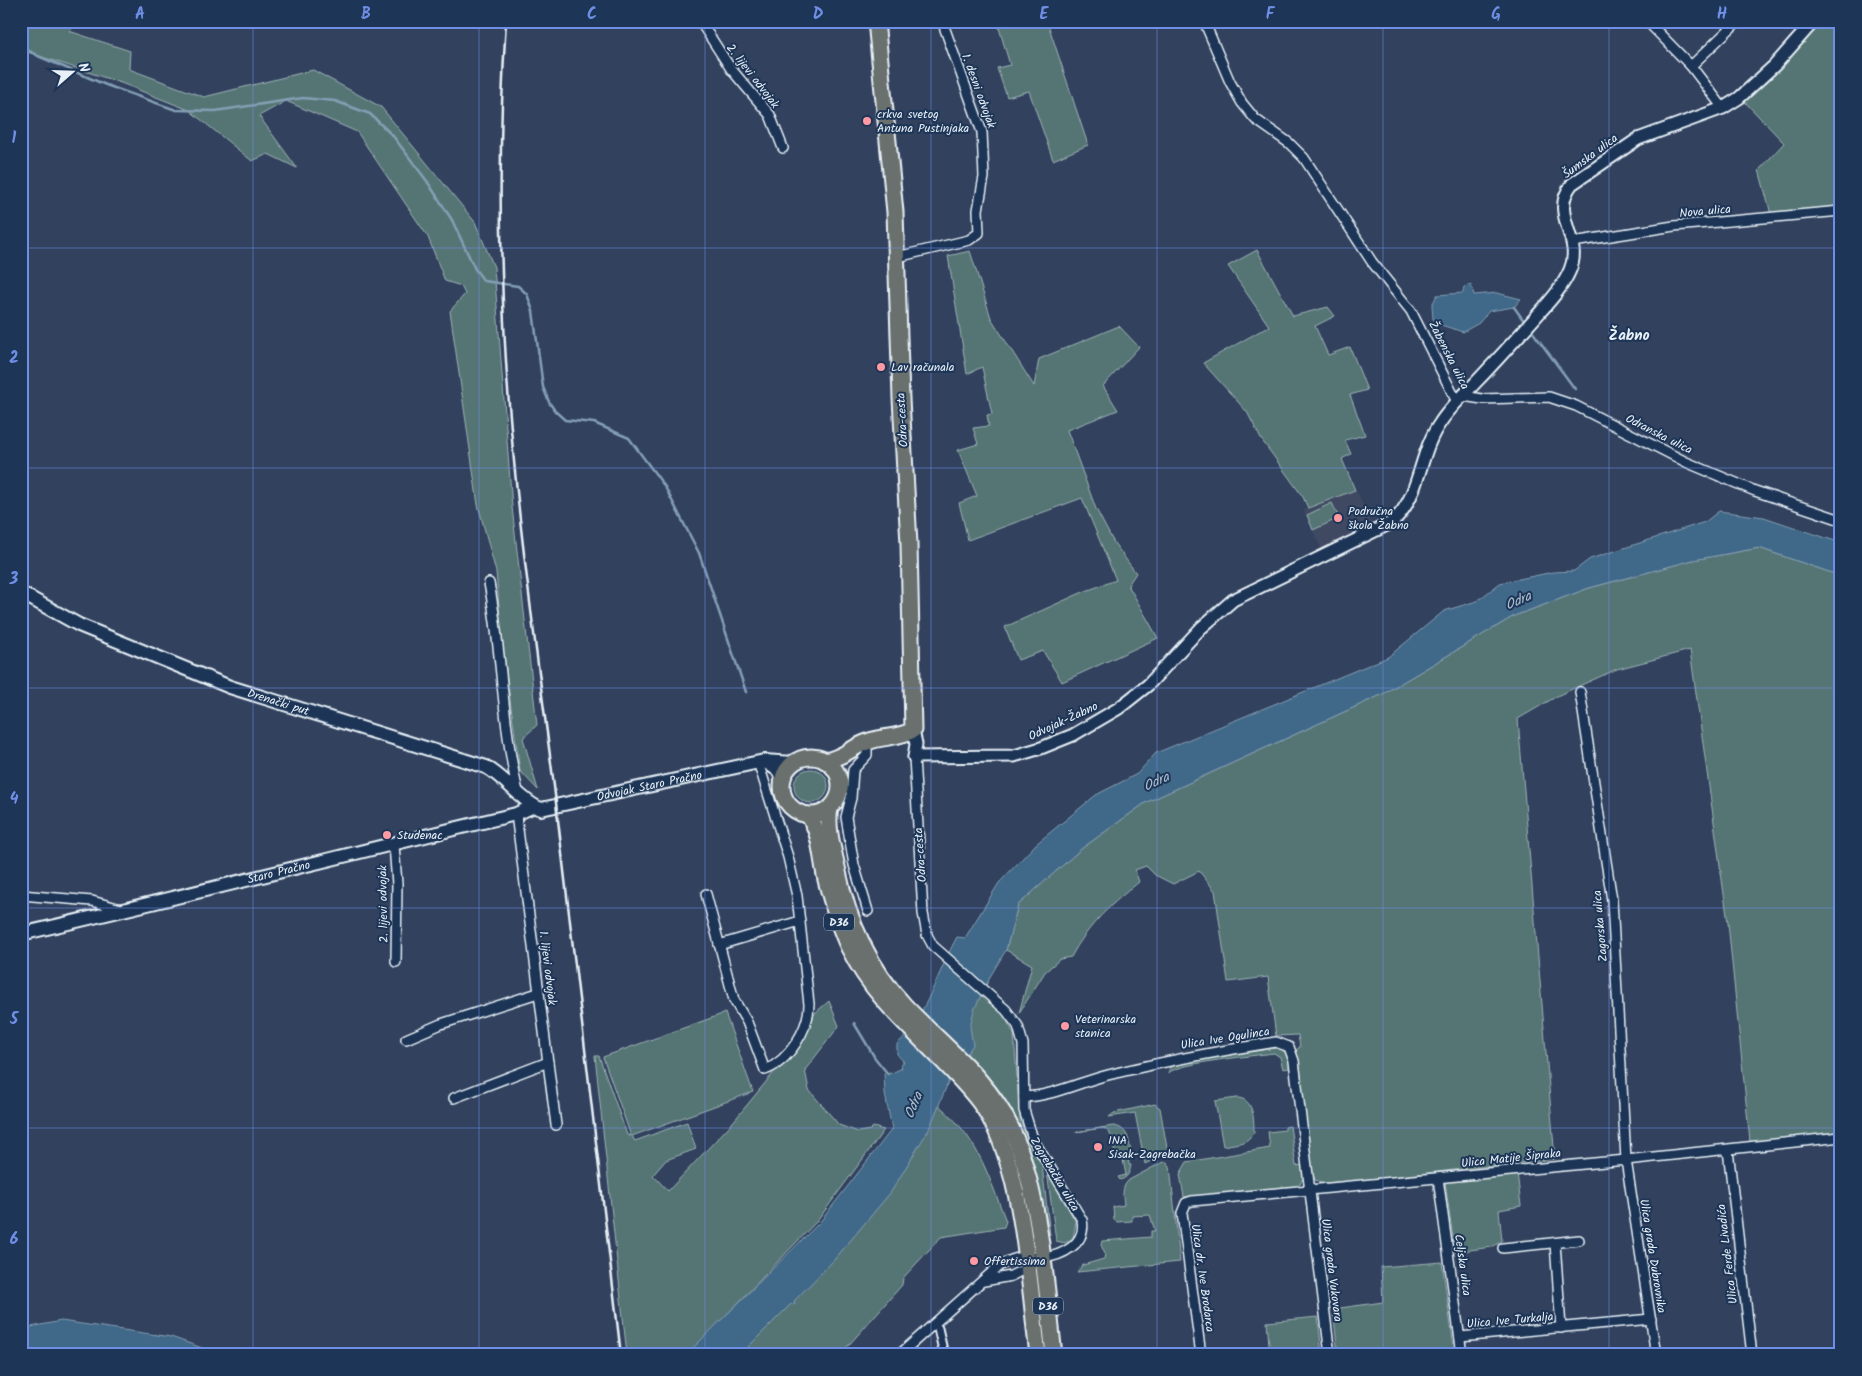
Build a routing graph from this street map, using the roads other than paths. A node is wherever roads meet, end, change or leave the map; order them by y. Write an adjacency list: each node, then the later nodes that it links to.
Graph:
1 (700, 21): 10 (street, 2. lijevi odvojak)
2 (876, 21): 13 (main road, Odra-cesta)
3 (942, 21): 13 (street, 1. desni odvojak)
4 (1204, 21): 14 (street, Žabenska ulica)
5 (1647, 21): 8 (street)
6 (1738, 21): 8 (street)
7 (1814, 21): 9 (street, Šumska ulica)
8 (1691, 66): 9 (street)
9 (1723, 108): 12 (street, Šumska ulica)
10 (783, 148)
11 (1841, 211): 12 (street, Nova ulica)
12 (1573, 242): 14 (street, Šumska ulica)
13 (897, 257): 20 (main road, Odra-cesta)
14 (1460, 399): 15 (street, Odranska ulica); 18 (street, Žabenska ulica)
15 (1841, 520)
16 (490, 583): 29 (street)
17 (21, 593): 29 (main road, Drenački put)
18 (1173, 660): 23 (street, Odvojak-Žabno)
19 (1580, 692): 54 (street, Zagorska ulica)
20 (913, 730): 21 (main road, D36); 23 (street, Odra-cesta)
21 (867, 742): 22 (main road, D36); 38 (street)
22 (854, 750): 25 (main road, D36); 28 (main road, D36)
23 (914, 757): 42 (street, Odra-cesta)
24 (761, 761): 26 (main road, Odvojak Staro Pračno); 27 (main road); 30 (main road, Odvojak Staro Pračno); 39 (street)
25 (824, 761): 26 (main road, D36); 28 (main road)
26 (793, 763): 27 (main road)
27 (782, 781): 33 (main road)
28 (840, 783): 31 (main road, D36)
29 (518, 792): 30 (main road, Drenački put)
30 (534, 806): 32 (main road, Staro Pračno)
31 (830, 808): 33 (main road); 45 (main road, D36)
32 (516, 814): 34 (main road, Staro Pračno); 44 (street, 1. lijevi odvojak)
33 (808, 815): 45 (main road, D36)
34 (394, 845): 37 (main road, Staro Pračno); 43 (street, 2. lijevi odvojak)
35 (706, 894): 41 (street)
36 (21, 895): 37 (street)
37 (121, 909): 40 (main road, Staro Pračno)
38 (868, 911)
39 (800, 921): 41 (street); 41 (street)
40 (21, 934)
41 (719, 946)
42 (936, 950): 49 (street, Zagrebačka ulica)
43 (396, 962)
44 (538, 993): 46 (street); 47 (street, 1. lijevi odvojak)
45 (900, 1010): 48 (main road, D36)
46 (406, 1039)
47 (548, 1062): 50 (street); 51 (street, 1. lijevi odvojak)
48 (974, 1084): 61 (main road, Zagrebačka ulica / D36); 62 (main road, D36)
49 (1024, 1097): 56 (street, Ulica Ive Ogulinca); 61 (street, Zagrebačka ulica)
50 (454, 1098)
51 (556, 1126)
52 (1841, 1137): 53 (street, Ulica Matije Šipraka)
53 (1728, 1150): 54 (street, Ulica Matije Šipraka); 76 (street, Ulica Ferde Livadića)
54 (1626, 1160): 55 (street, Ulica Matije Šipraka); 64 (street, Ulica grada Dubrovnika)
55 (1438, 1178): 56 (street, Ulica Matije Šipraka); 67 (street, Celjska ulica)
56 (1310, 1189): 57 (street, Ulica Matije Šipraka); 73 (street, Ulica grada Vukovara)
57 (1185, 1205): 72 (street, Ulica dr. Ive Brodarca)
58 (1579, 1240): 59 (street)
59 (1555, 1243): 60 (street); 66 (street, Ulica Ive Turkalja)
60 (1503, 1248)
61 (1042, 1258): 62 (street, Zagrebačka ulica); 71 (main road, Zagrebačka ulica / D36)
62 (1026, 1263): 63 (street, Zagrebačka ulica); 63 (street, Zagrebačka ulica); 70 (main road, D36)
63 (984, 1281): 68 (street, Zagrebačka ulica)
64 (1651, 1319): 66 (street, Ulica Ive Turkalja); 75 (street, Ulica grada Dubrovnika)
65 (938, 1328): 69 (street)
66 (1561, 1328): 67 (street, Ulica Ive Turkalja)
67 (1460, 1337): 74 (street, Celjska ulica)
68 (899, 1355)
69 (944, 1355)
70 (1038, 1355)
71 (1054, 1355)
72 (1201, 1355)
73 (1330, 1355)
74 (1462, 1355)
75 (1656, 1355)
76 (1752, 1355)

